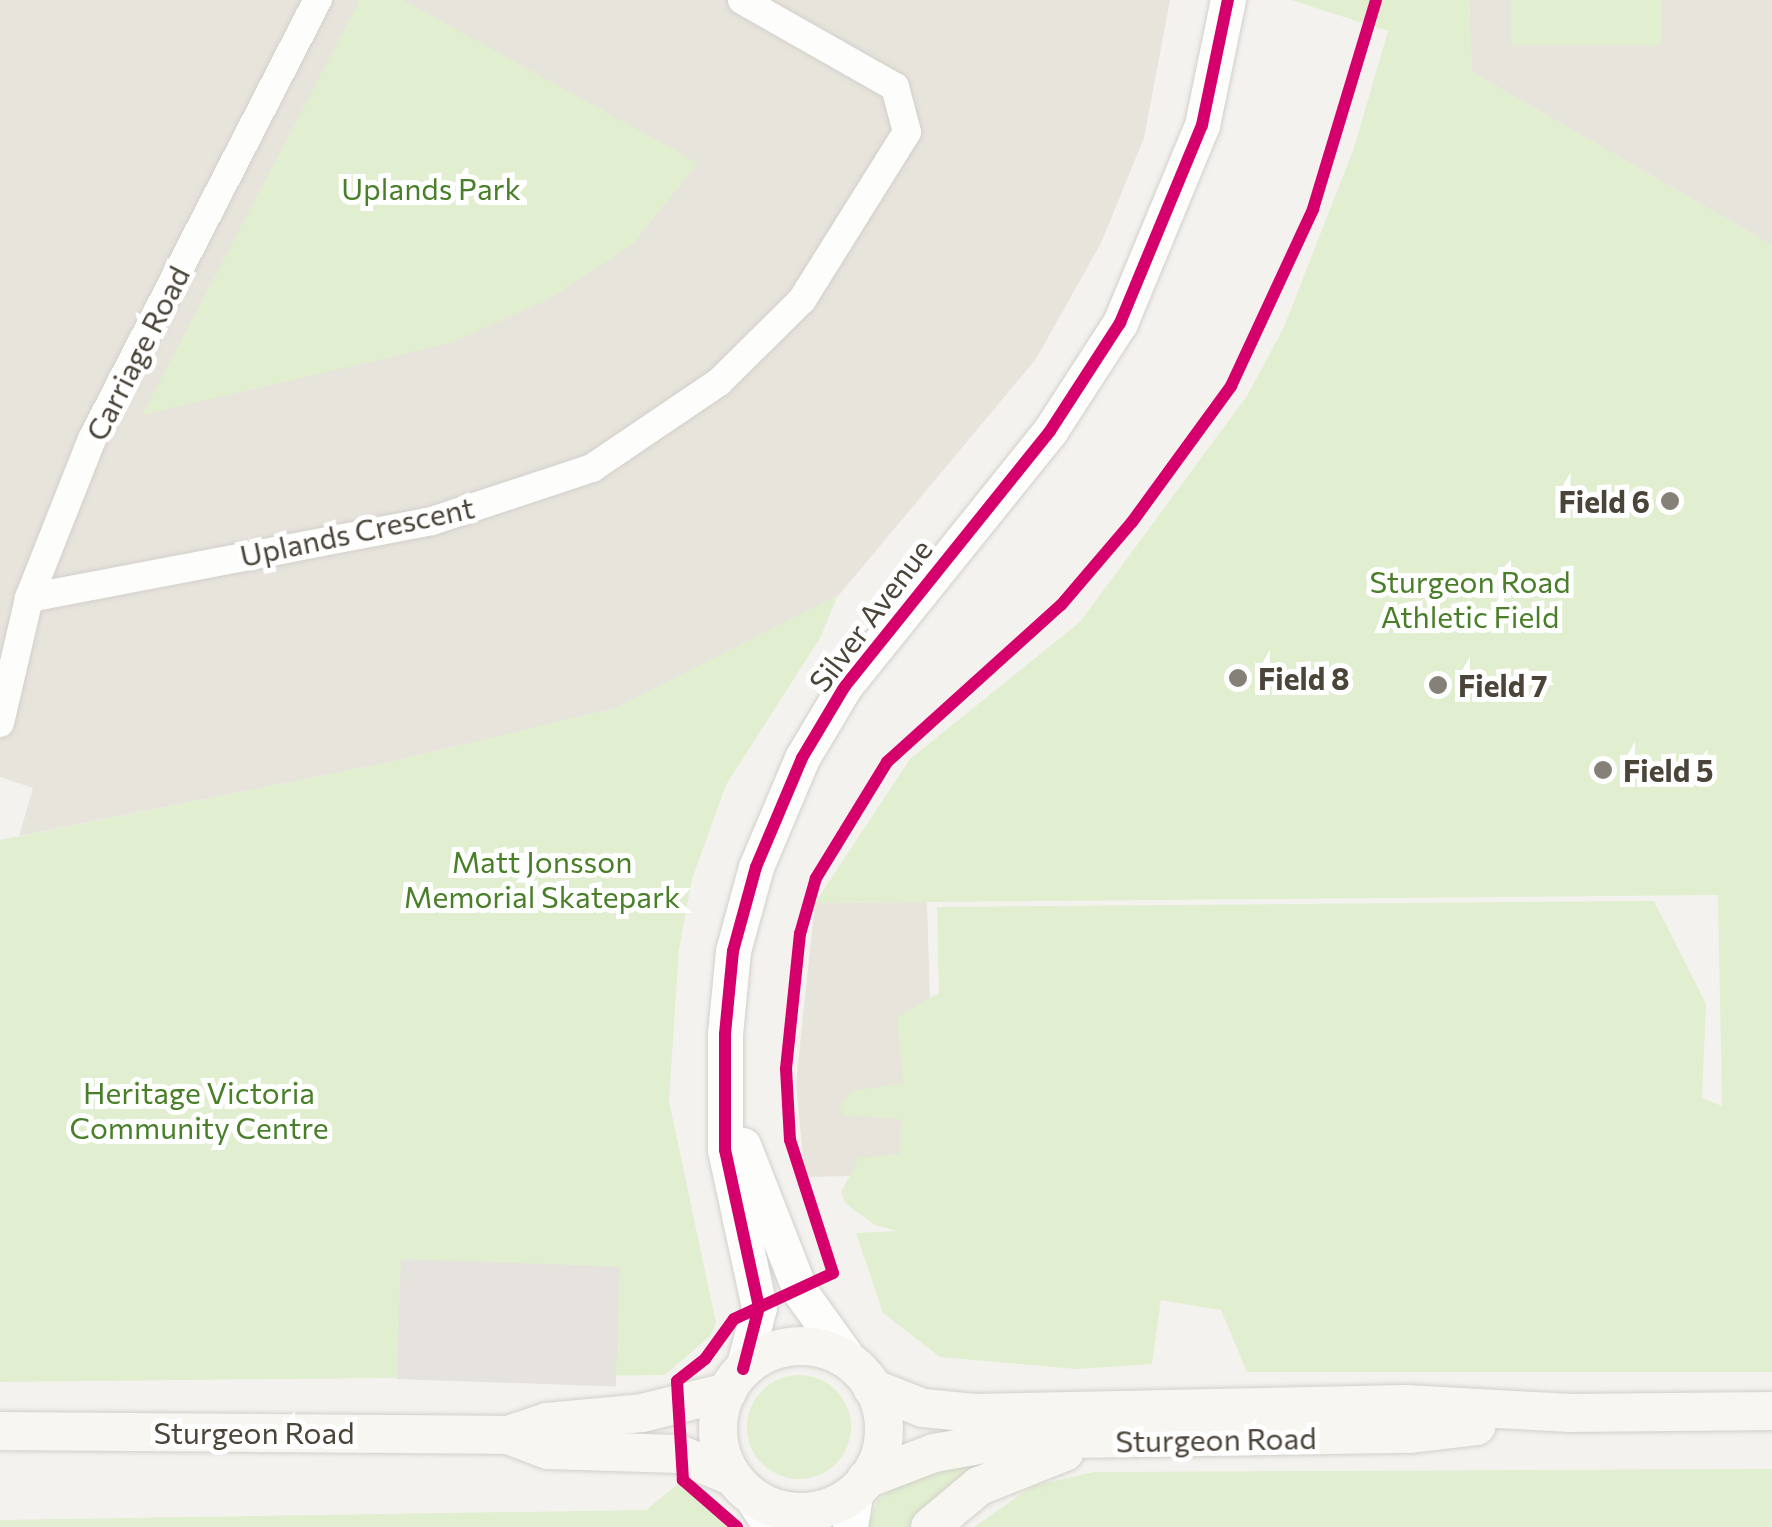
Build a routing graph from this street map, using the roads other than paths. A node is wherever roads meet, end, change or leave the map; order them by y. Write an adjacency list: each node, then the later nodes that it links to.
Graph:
1 (318, 0): 4 (street, Carriage Road)
2 (742, 0): 4 (street, Uplands Crescent)
3 (1228, 0): 6 (street, Silver Avenue)
4 (29, 598): 5 (street, Carriage Road)
5 (0, 723)
6 (725, 1066): 7 (street, Silver Avenue); 8 (street, Silver Avenue)
7 (863, 1376): 8 (main road); 10 (main road, Sturgeon Road); 14 (main road)
8 (734, 1381): 12 (main road, Sturgeon Road); 15 (main road)
9 (1772, 1411): 10 (main road, Sturgeon Road)
10 (1571, 1413): 13 (main road, Sturgeon Road)
11 (0, 1432): 12 (main road, Sturgeon Road)
12 (508, 1435): 15 (main road, Sturgeon Road)
13 (1110, 1441): 14 (main road, Sturgeon Road); 18 (main road)
14 (861, 1484): 15 (main road); 17 (street)
15 (742, 1485): 16 (street)
16 (771, 1527)
17 (850, 1527)
18 (930, 1527)

